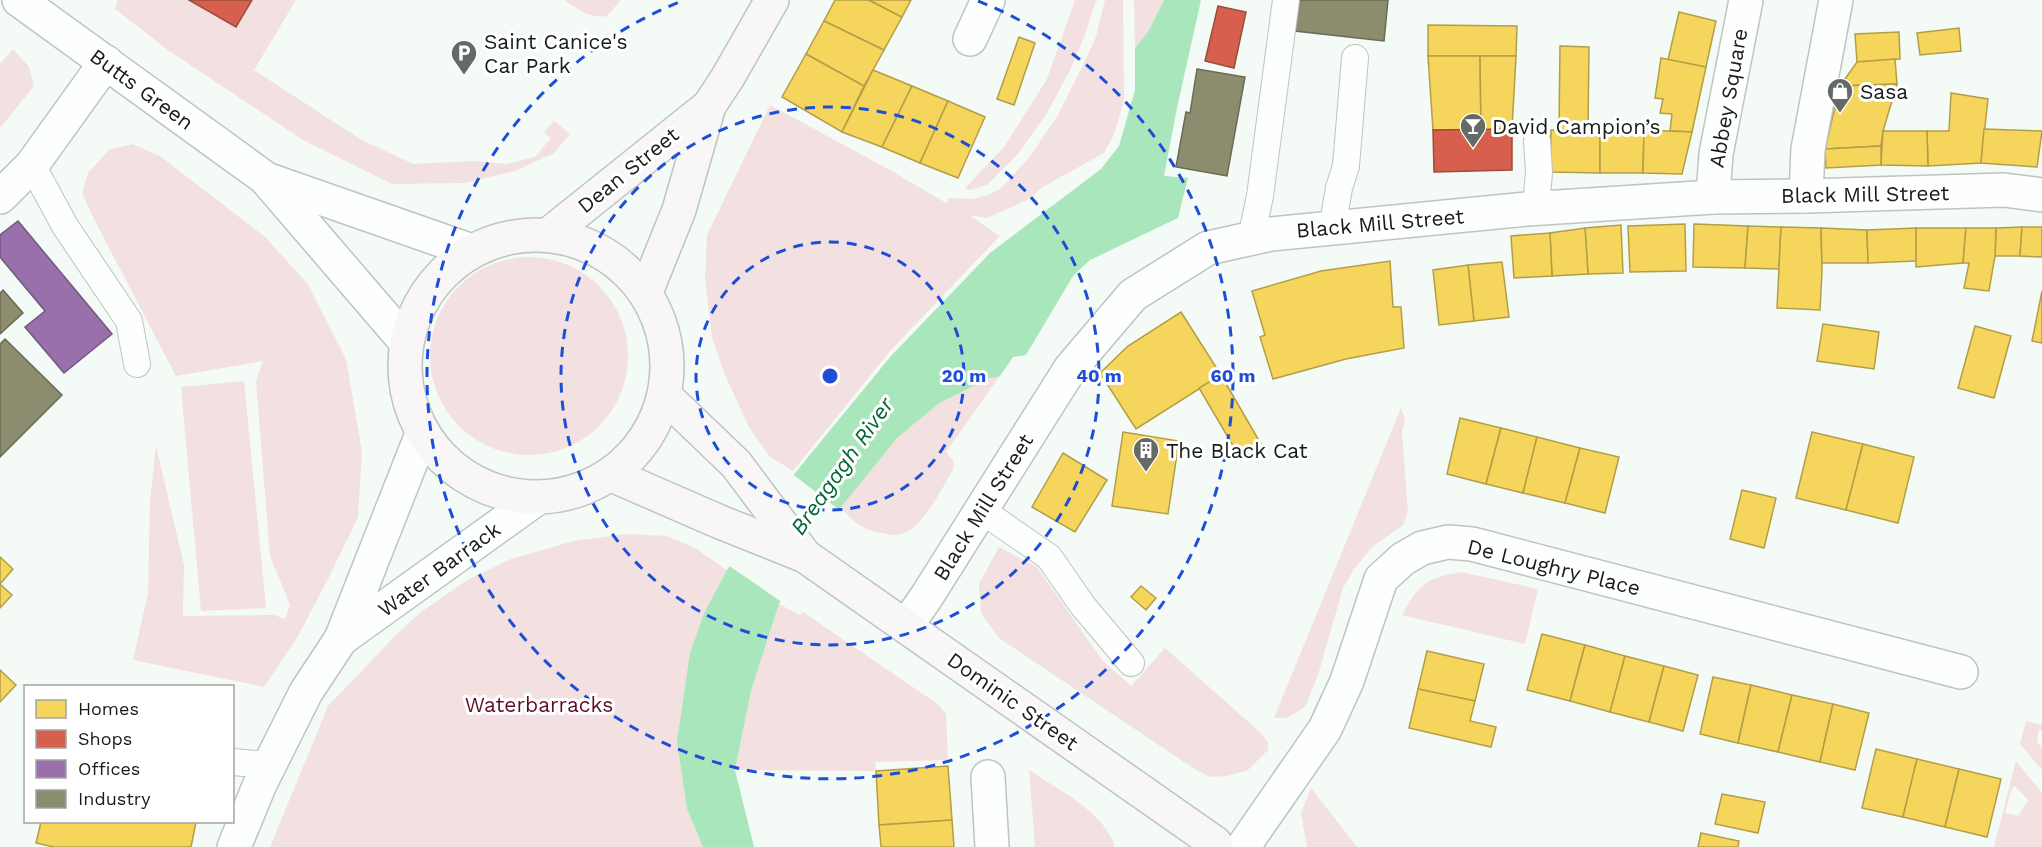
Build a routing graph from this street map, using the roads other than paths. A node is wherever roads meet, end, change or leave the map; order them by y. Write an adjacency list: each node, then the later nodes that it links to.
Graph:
1 (19, 0): 9 (street, Butts Green)
2 (772, 0): 10 (main road, Dean Street)
3 (988, 0): 7 (street)
4 (1286, 0): 21 (lane)
5 (1746, 0): 17 (street, Abbey Square)
6 (1836, 0): 15 (street)
7 (970, 39)
8 (1354, 58): 19 (lane)
9 (106, 62): 12 (street); 13 (street, Butts Green)
10 (709, 106): 20 (main road, Dean Street); 23 (main road, Dean Street)
11 (1538, 141): 18 (lane)
12 (32, 165): 16 (street); 25 (lane)
13 (265, 178): 22 (street, Butts Green); 24 (street, Butts Green)
14 (2042, 195): 15 (street, Black Mill Street)
15 (1806, 196): 17 (street, Black Mill Street)
16 (0, 197)
17 (1713, 197): 18 (street, Black Mill Street)
18 (1536, 209): 19 (street, Black Mill Street)
19 (1332, 228): 21 (street, Black Mill Street)
20 (548, 235): 22 (main road); 23 (main road)
21 (1251, 238): 30 (street, Black Mill Street)
22 (472, 251): 24 (main road)
23 (646, 292): 26 (main road)
24 (406, 342): 27 (main road)
25 (137, 364)
26 (665, 396): 28 (main road); 31 (main road, Dominic Street)
27 (422, 434): 29 (main road); 33 (street, Water Barrack)
28 (612, 475): 29 (main road); 31 (main road, Dominic Street)
29 (536, 499): 33 (street, Water Barrack)
30 (981, 510): 32 (street, Black Mill Street); 34 (lane)
31 (817, 565): 32 (main road, Dominic Street)
32 (907, 626): 39 (main road, Dominic Street)
33 (342, 639): 37 (street, Water Barrack)
34 (1131, 663)
35 (1961, 672): 39 (street, De Loughry Place)
36 (234, 762): 37 (lane)
37 (269, 765): 40 (street, Water Barrack)
38 (988, 777): 41 (street)
39 (1222, 846)
40 (234, 847)
41 (992, 847)

